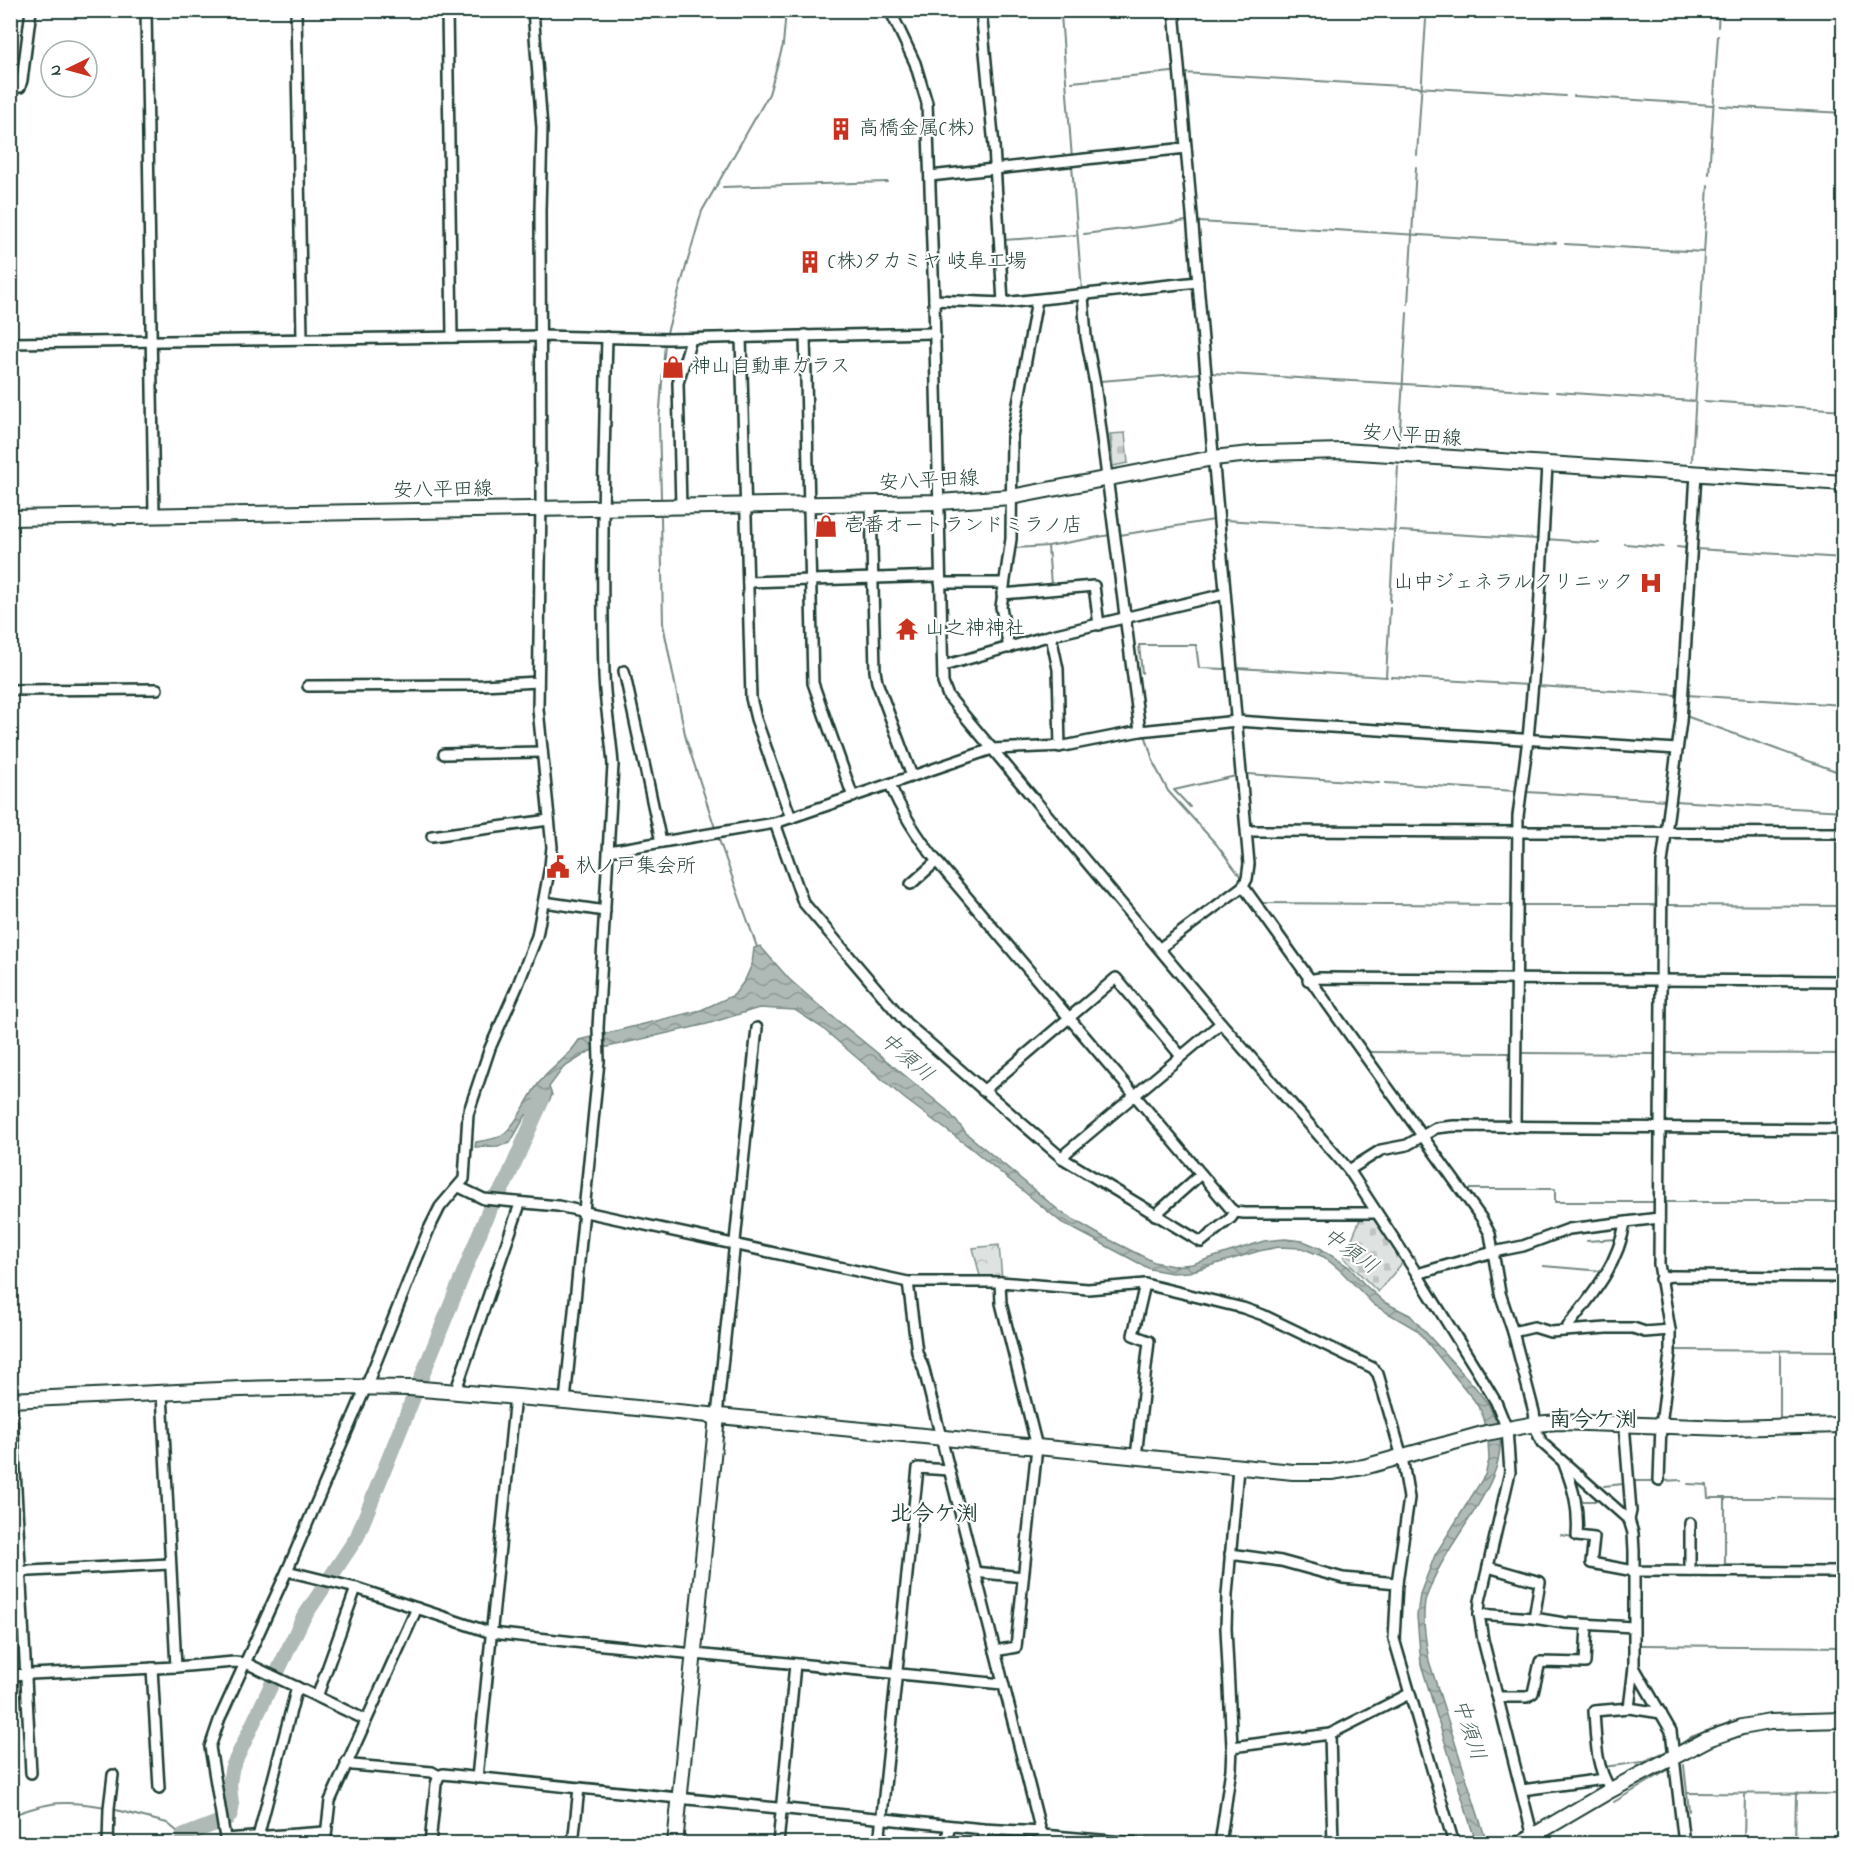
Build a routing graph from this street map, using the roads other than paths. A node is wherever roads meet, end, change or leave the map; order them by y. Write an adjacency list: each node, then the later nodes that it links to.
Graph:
1 (32, 10): 9 (street)
2 (146, 10): 26 (street)
3 (296, 10): 23 (street)
4 (447, 10): 21 (street)
5 (533, 10): 20 (street)
6 (890, 10): 12 (street)
7 (981, 10): 11 (street)
8 (1174, 10): 10 (street)
9 (10, 88)
10 (1186, 148): 11 (street); 13 (street)
11 (995, 169): 12 (street); 17 (street)
12 (930, 176): 15 (street)
13 (1198, 282): 14 (street); 28 (street)
14 (1083, 296): 16 (street); 31 (street)
15 (934, 300): 17 (street); 18 (street)
16 (1037, 300): 17 (street); 33 (street)
17 (1003, 303)
18 (934, 333): 19 (street); 34 (street)
19 (805, 335): 24 (street); 37 (street)
20 (541, 336): 21 (street); 22 (street); 39 (street)
21 (452, 337): 23 (street)
22 (607, 337): 25 (street); 40 (street)
23 (302, 338): 26 (street)
24 (741, 338): 25 (street); 36 (street)
25 (691, 339): 38 (street)
26 (152, 341): 27 (street); 41 (street)
27 (10, 343)
28 (1213, 458): 29 (street, 安八平田線); 31 (street, 安八平田線); 49 (street)
29 (1547, 465): 30 (street, 安八平田線); 62 (street)
30 (1696, 474): 32 (street, 安八平田線); 64 (street)
31 (1108, 479): 33 (street, 安八平田線); 50 (street)
32 (1844, 483)
33 (1011, 497): 34 (street, 安八平田線); 47 (street)
34 (939, 502): 35 (street, 安八平田線); 45 (street)
35 (871, 504): 37 (street, 安八平田線); 43 (street)
36 (745, 506): 37 (street, 安八平田線); 38 (street, 安八平田線); 46 (street)
37 (810, 506): 44 (street)
38 (681, 507): 40 (street, 安八平田線)
39 (540, 508): 40 (street, 安八平田線); 41 (street, 安八平田線); 56 (street)
40 (603, 508): 80 (street)
41 (154, 516): 42 (street, 安八平田線)
42 (10, 518)
43 (873, 578): 44 (street); 45 (street); 68 (street)
44 (811, 579): 46 (street); 70 (street)
45 (940, 580): 47 (street); 54 (street)
46 (748, 582): 71 (street)
47 (1004, 583): 48 (street)
48 (1002, 594): 51 (street); 53 (street)
49 (1225, 594): 50 (street); 60 (street)
50 (1126, 619): 51 (street); 61 (street)
51 (1099, 625): 52 (street)
52 (1051, 636): 53 (street); 63 (street)
53 (1009, 648): 54 (street)
54 (943, 666): 65 (street)
55 (624, 671): 79 (street)
56 (538, 682): 57 (street); 66 (street)
57 (308, 686)
58 (157, 689): 59 (street)
59 (10, 690)
60 (1237, 721): 61 (street); 62 (street); 74 (street)
61 (1140, 731): 63 (street)
62 (1528, 739): 64 (street); 75 (street)
63 (1060, 747): 65 (street)
64 (1677, 748): 76 (street)
65 (992, 749): 68 (street); 86 (street)
66 (542, 752): 67 (street); 72 (street)
67 (444, 754)
68 (912, 776): 69 (street)
69 (890, 784): 70 (street); 81 (street)
70 (853, 797): 71 (street)
71 (791, 818): 73 (street)
72 (549, 820): 78 (street); 84 (street)
73 (775, 824): 79 (street); 95 (street)
74 (1247, 831): 75 (street); 83 (street)
75 (1518, 831): 76 (street); 87 (street)
76 (1667, 832): 77 (street); 89 (street)
77 (1844, 833)
78 (432, 836)
79 (661, 842): 80 (street)
80 (609, 850): 85 (street)
81 (937, 861): 82 (street); 91 (street)
82 (911, 884)
83 (1242, 886): 86 (street); 88 (street)
84 (543, 902): 85 (street); 104 (street)
85 (605, 911): 106 (street)
86 (1160, 948): 92 (street)
87 (1516, 979): 88 (street); 89 (street); 97 (street)
88 (1308, 980): 100 (street)
89 (1662, 980): 90 (street); 98 (street)
90 (1844, 981)
91 (1070, 1018): 94 (street); 95 (street); 96 (street)
92 (1221, 1023): 94 (street); 102 (street)
93 (757, 1028): 112 (street)
94 (1181, 1056): 96 (street)
95 (983, 1091): 101 (street)
96 (1136, 1096): 101 (street); 103 (street)
97 (1515, 1127): 98 (street); 100 (street)
98 (1660, 1128): 99 (street); 110 (street)
99 (1844, 1129)
100 (1423, 1137): 102 (street); 113 (street)
101 (1062, 1158): 109 (street)
102 (1348, 1170): 108 (street)
103 (1201, 1174): 107 (street); 109 (street)
104 (459, 1187): 105 (street); 124 (street)
105 (520, 1204): 106 (street); 125 (street)
106 (584, 1212): 112 (street); 129 (street)
107 (1235, 1212): 108 (street); 109 (street)
108 (1376, 1213): 114 (street)
109 (1155, 1215)
110 (1659, 1218): 111 (street); 116 (street)
111 (1625, 1223): 113 (street); 120 (street)
112 (735, 1245): 117 (street); 130 (street)
113 (1493, 1252): 114 (street); 122 (street)
114 (1417, 1274): 135 (street)
115 (1844, 1277): 116 (street)
116 (1660, 1279): 121 (street)
117 (908, 1282): 118 (street); 136 (street)
118 (1000, 1282): 119 (street); 137 (street)
119 (1145, 1284): 138 (street); 139 (street)
120 (1568, 1330): 121 (street); 122 (street)
121 (1670, 1330): 133 (street)
122 (1513, 1332): 132 (street)
123 (10, 1375): 128 (street)
124 (366, 1387): 125 (street); 126 (street); 150 (street)
125 (457, 1391): 127 (street)
126 (162, 1393): 128 (street); 147 (street)
127 (515, 1396): 129 (street); 164 (street)
128 (11, 1400): 149 (street)
129 (565, 1401): 130 (street)
130 (717, 1416): 136 (street); 166 (street)
131 (1624, 1423): 132 (street); 133 (street); 144 (street)
132 (1535, 1424): 135 (street); 140 (street)
133 (1661, 1425): 134 (street); 143 (street)
134 (1844, 1425)
135 (1504, 1429): 138 (street); 148 (street)
136 (940, 1438): 137 (street); 142 (street)
137 (1037, 1448): 139 (street); 156 (street)
138 (1401, 1457): 141 (street); 157 (street)
139 (1136, 1458): 141 (street)
140 (1564, 1462): 144 (street); 151 (street)
141 (1238, 1468): 146 (street)
142 (949, 1470): 154 (street); 173 (street)
143 (1659, 1480)
144 (1629, 1520): 151 (street)
145 (1690, 1523): 152 (street)
146 (1230, 1554): 157 (street); 185 (street)
147 (171, 1564): 149 (street); 169 (street)
148 (1488, 1567): 160 (street); 161 (street)
149 (21, 1571): 153 (street); 172 (street)
150 (287, 1571): 158 (street); 167 (street)
151 (1634, 1571): 152 (street); 163 (street)
152 (1690, 1571): 155 (street)
153 (10, 1572)
154 (974, 1572): 156 (street); 165 (street)
155 (1844, 1572)
156 (1023, 1577): 165 (street)
157 (1397, 1582): 177 (street)
158 (356, 1588): 159 (street); 178 (street)
159 (417, 1608): 164 (street); 182 (street)
160 (1479, 1614): 161 (street); 179 (street)
161 (1534, 1618): 162 (street)
162 (1587, 1625): 163 (street); 179 (street)
163 (1633, 1627): 170 (street)
164 (492, 1633): 166 (street); 191 (street)
165 (995, 1651): 175 (street)
166 (694, 1653): 168 (street); 196 (street)
167 (246, 1664): 169 (street); 176 (street); 205 (street)
168 (795, 1664): 173 (street); 197 (street)
169 (176, 1667): 171 (street)
170 (1634, 1667): 180 (street); 181 (street)
171 (152, 1668): 172 (street); 193 (street)
172 (26, 1674): 174 (street); 188 (street)
173 (896, 1674): 175 (street); 198 (street)
174 (10, 1675)
175 (1002, 1683): 203 (street)
176 (297, 1687): 178 (street); 202 (street)
177 (1409, 1694): 184 (street); 218 (street)
178 (317, 1697): 182 (street)
179 (1498, 1697): 195 (street)
180 (1629, 1708): 181 (street); 192 (street)
181 (1661, 1713): 186 (street)
182 (366, 1720): 187 (street)
183 (1844, 1720): 186 (street)
184 (1330, 1734): 185 (street); 217 (street)
185 (1232, 1747): 216 (street)
186 (1674, 1756): 192 (street); 220 (street)
187 (346, 1762): 190 (street); 201 (street)
188 (31, 1773)
189 (113, 1775): 206 (street)
190 (439, 1776): 191 (street); 208 (street)
191 (477, 1778): 194 (street)
192 (1607, 1785): 195 (street); 204 (street)
193 (159, 1788)
194 (579, 1788): 196 (street); 209 (street)
195 (1522, 1790): 204 (street)
196 (679, 1798): 197 (street); 210 (street)
197 (781, 1807): 198 (street); 211 (street)
198 (881, 1818): 199 (street); 212 (street)
199 (949, 1826): 200 (street); 213 (street)
200 (983, 1829): 203 (street); 214 (street)
201 (325, 1832): 202 (street); 207 (street)
202 (258, 1837): 205 (street)
203 (1043, 1837): 215 (street)
204 (1534, 1840): 219 (street)
205 (225, 1841)
206 (108, 1844)
207 (325, 1844)
208 (430, 1844)
209 (573, 1844)
210 (675, 1844)
211 (778, 1844)
212 (879, 1844)
213 (947, 1844)
214 (982, 1844)
215 (1147, 1844)
216 (1220, 1844)
217 (1333, 1844)
218 (1454, 1844)
219 (1519, 1844)
220 (1684, 1844)

